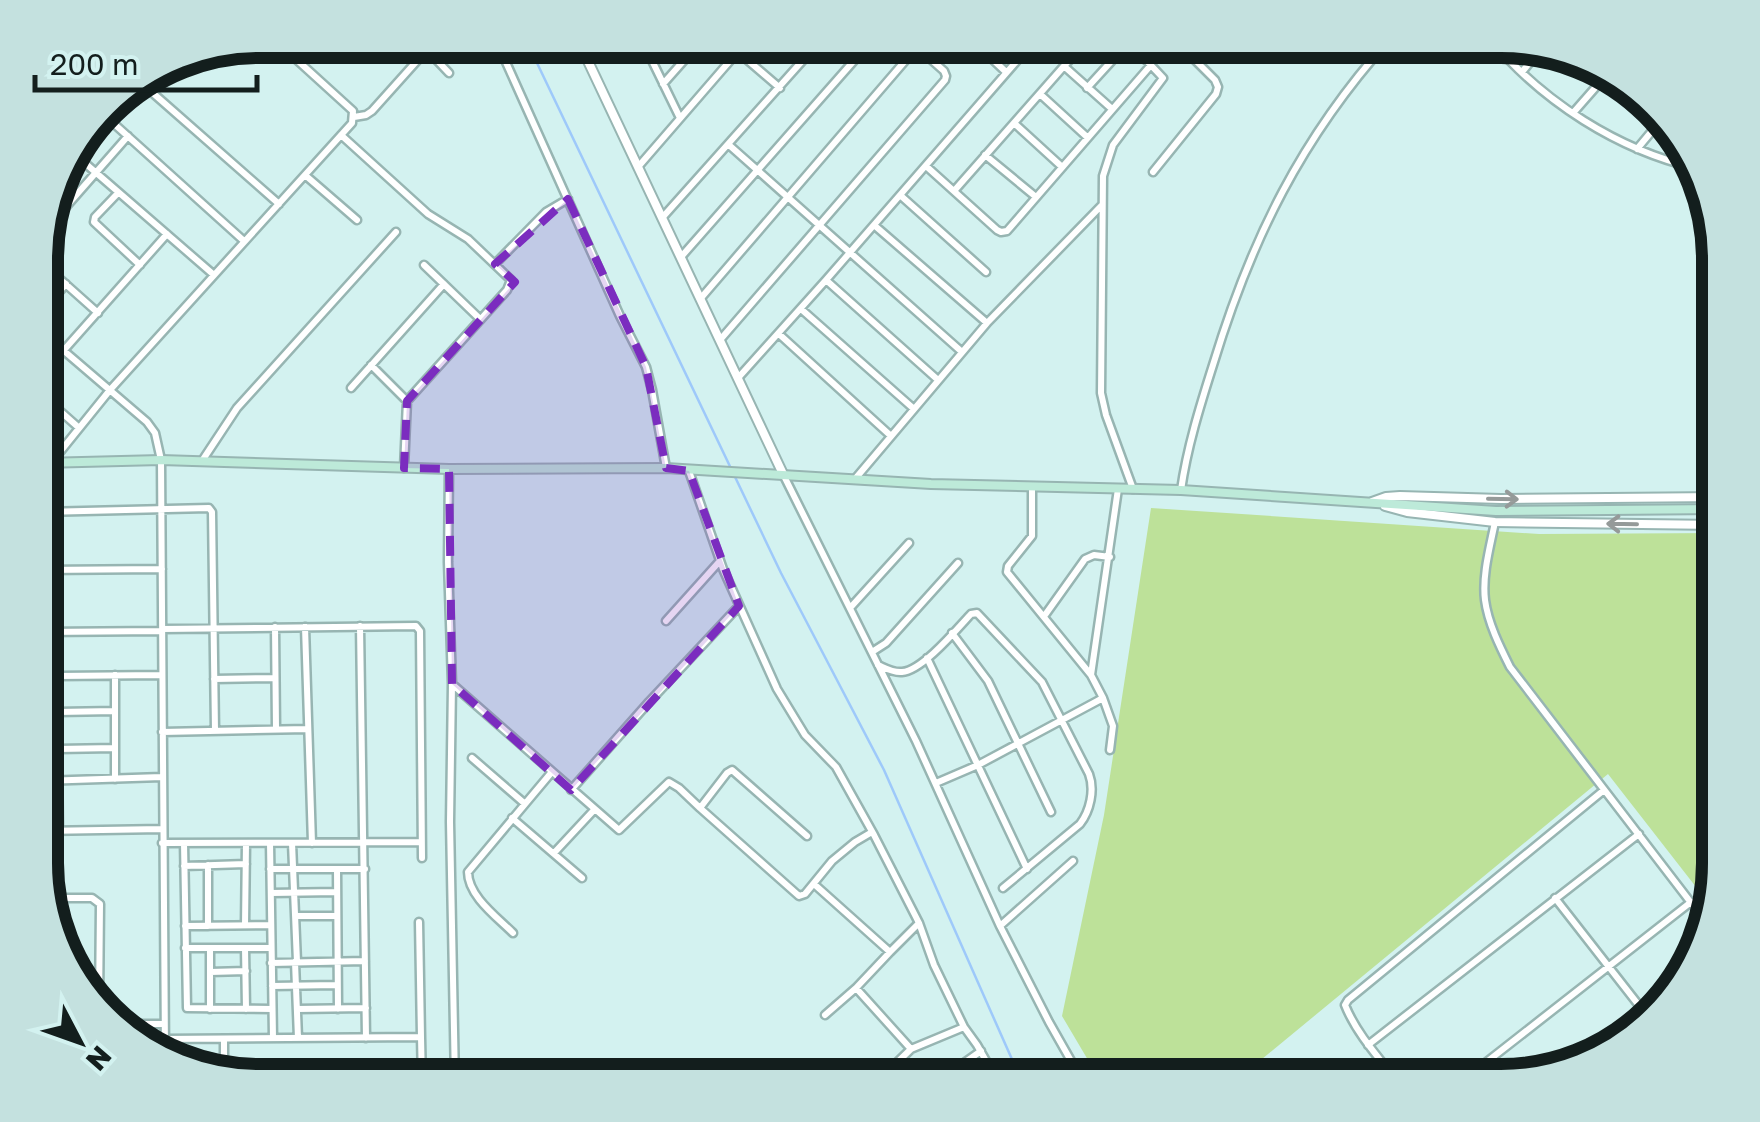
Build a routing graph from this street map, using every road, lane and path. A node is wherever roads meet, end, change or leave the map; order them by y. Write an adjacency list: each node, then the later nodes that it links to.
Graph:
1 (294, 58): 36 (street)
2 (420, 58): 36 (street)
3 (435, 58): 27 (street)
4 (504, 58): 61 (street)
5 (586, 58): 51 (street)
6 (651, 58): 29 (street)
7 (686, 58): 29 (street)
8 (731, 58): 37 (street)
9 (745, 58): 30 (street)
10 (806, 58): 30 (street)
11 (856, 58): 52 (street)
12 (907, 58): 59 (street)
13 (929, 58): 68 (street)
14 (991, 58): 25 (street)
15 (1019, 58): 25 (street)
16 (1072, 58): 24 (street)
17 (1113, 58): 31 (street)
18 (1144, 58): 23 (street)
19 (1193, 58): 53 (street)
20 (1373, 58): 117 (street)
21 (1508, 58): 26 (street)
22 (1531, 60): 26 (street)
23 (1151, 65): 34 (street); 63 (street)
24 (1065, 67): 31 (street); 33 (street)
25 (1006, 72): 49 (street)
26 (1522, 72): 35 (street)
27 (449, 73)
28 (1599, 83): 35 (street)
29 (663, 84): 37 (street)
30 (780, 88): 44 (street)
31 (1087, 88): 34 (street)
32 (149, 90): 62 (street)
33 (1040, 94): 39 (street); 43 (street)
34 (1112, 109): 43 (street)
35 (1573, 113): 45 (street)
36 (354, 117): 41 (street)
37 (680, 118): 51 (street)
38 (111, 121): 42 (street)
39 (1014, 123): 46 (street); 50 (street)
40 (1654, 128): 45 (street)
41 (341, 135): 55 (street); 74 (street)
42 (128, 136): 54 (street); 71 (street)
43 (1087, 137): 50 (street)
44 (729, 145): 52 (street); 65 (street)
45 (1637, 149): 48 (street)
46 (985, 155): 56 (street); 60 (street)
47 (83, 161): 54 (street)
48 (1679, 164)
49 (926, 166): 56 (street); 58 (street)
50 (1062, 166): 60 (street)
51 (638, 168): 65 (street)
52 (758, 170): 59 (street); 73 (street)
53 (1153, 172)
54 (96, 173): 57 (street); 64 (street)
55 (305, 174): 62 (street); 66 (street)
56 (954, 190): 60 (street)
57 (118, 193): 70 (street); 75 (street)
58 (900, 195): 67 (street); 77 (street)
59 (788, 197): 68 (street); 84 (street)
60 (1036, 197)
61 (568, 200): 74 (street); 109 (street)
62 (278, 204): 71 (street)
63 (1103, 204): 88 (street); 115 (street)
64 (64, 209)
65 (661, 219): 73 (street)
66 (357, 220)
67 (874, 225): 72 (street); 88 (street)
68 (818, 226): 72 (street); 90 (street)
69 (396, 232): 106 (street)
70 (167, 234): 75 (street); 78 (street)
71 (244, 242): 78 (street)
72 (850, 253): 80 (street); 93 (street)
73 (681, 257): 84 (street)
74 (496, 264): 87 (street)
75 (140, 265): 86 (street)
76 (424, 265): 82 (street)
77 (986, 272)
78 (214, 275): 98 (street)
79 (58, 277): 81 (street)
80 (826, 280): 85 (street); 96 (street)
81 (66, 284): 83 (street); 86 (street)
82 (444, 284): 87 (street); 94 (street)
83 (58, 293)
84 (701, 298): 90 (street)
85 (800, 309): 89 (street); 101 (street)
86 (98, 313): 92 (street)
87 (480, 319): 99 (street)
88 (988, 323): 93 (street)
89 (779, 334): 95 (street); 103 (street)
90 (720, 340): 95 (street)
91 (58, 345): 92 (street)
92 (64, 350): 98 (street)
93 (962, 352): 96 (street)
94 (371, 365): 97 (street); 99 (street)
95 (738, 378): 112 (street)
96 (938, 380): 101 (street)
97 (351, 388)
98 (110, 390): 102 (street); 105 (street)
99 (407, 401): 108 (street)
100 (58, 409): 102 (street)
101 (914, 409): 103 (street)
102 (79, 428): 104 (street)
103 (891, 436): 113 (street)
104 (58, 450)
105 (161, 460): 106 (main road); 107 (main road); 120 (street)
106 (202, 461): 108 (main road)
107 (58, 463)
108 (404, 468): 110 (main road)
109 (666, 468): 110 (main road); 111 (main road)
110 (450, 469): 151 (street)
111 (694, 471): 112 (main road); 127 (street)
112 (783, 474): 113 (main road); 132 (street)
113 (855, 479): 114 (main road)
114 (1032, 487): 116 (main road); 133 (street)
115 (1133, 488): 116 (main road); 117 (main road)
116 (1118, 489): 126 (street)
117 (1181, 490): 119 (main road)
118 (1702, 498): 119 (street, one-way to 118)
119 (1372, 502): 121 (main road); 123 (street)
120 (161, 510): 122 (street); 129 (street); 138 (street)
121 (1702, 510)
122 (58, 512)
123 (1495, 522): 124 (street, one-way to 123); 172 (street)
124 (1702, 525)
125 (909, 543): 132 (street)
126 (1110, 557): 133 (street); 146 (street)
127 (720, 561): 131 (street); 134 (street)
128 (958, 564): 142 (street)
129 (162, 569): 130 (street); 139 (street)
130 (58, 570)
131 (739, 606): 171 (street); 180 (street)
132 (850, 608): 142 (street)
133 (1044, 615): 146 (street)
134 (666, 621)
135 (360, 626): 137 (street); 185 (street); 186 (street)
136 (275, 627): 137 (street); 138 (street); 150 (street)
137 (305, 627): 156 (street)
138 (213, 628): 139 (street); 149 (street)
139 (162, 630): 140 (street); 145 (street)
140 (58, 632)
141 (952, 634): 143 (street); 155 (street); 160 (street)
142 (872, 652): 144 (street)
143 (926, 658): 144 (street); 165 (street)
144 (877, 664): 170 (street)
145 (162, 675): 148 (street); 159 (street)
146 (1092, 675): 152 (street)
147 (58, 676): 148 (street)
148 (115, 676): 153 (street)
149 (214, 678): 150 (street); 158 (street)
150 (276, 678): 157 (street)
151 (452, 684): 166 (street); 261 (street)
152 (1103, 698): 155 (street); 163 (street)
153 (115, 711): 154 (street); 162 (street)
154 (58, 712)
155 (1060, 720): 160 (street); 197 (street)
156 (308, 729): 157 (street); 184 (street)
157 (276, 730): 158 (street)
158 (215, 731): 159 (street)
159 (162, 732): 167 (street)
160 (1018, 742): 165 (street); 176 (street)
161 (58, 745): 162 (street); 169 (street)
162 (115, 748): 168 (street)
163 (1110, 750)
164 (472, 758): 173 (street)
165 (978, 765): 170 (street); 197 (street)
166 (551, 772): 171 (street); 173 (street)
167 (162, 778): 168 (street); 178 (street)
168 (115, 779): 169 (street)
169 (58, 780): 179 (street)
170 (936, 783): 220 (street)
171 (571, 790): 175 (street)
172 (1604, 790): 181 (street); 256 (street)
173 (524, 804): 177 (street)
174 (700, 808): 175 (street); 182 (street); 203 (street)
175 (594, 810): 191 (street)
176 (1051, 812)
177 (512, 818): 191 (street); 221 (street)
178 (162, 829): 179 (street); 187 (street)
179 (59, 831)
180 (872, 832): 203 (street); 215 (street)
181 (1639, 834): 209 (street); 210 (street)
182 (807, 836)
183 (270, 842): 189 (street); 190 (street); 198 (street)
184 (312, 842): 185 (street); 190 (street)
185 (365, 842): 186 (street); 200 (street)
186 (421, 842): 192 (street)
187 (162, 843): 188 (street); 248 (street)
188 (184, 843): 189 (street); 196 (street)
189 (246, 843): 194 (street)
190 (292, 843): 201 (street)
191 (554, 853): 202 (street)
192 (422, 858)
193 (1073, 861): 220 (street)
194 (246, 864): 195 (street); 216 (street)
195 (208, 865): 196 (street); 219 (street)
196 (184, 866): 218 (street)
197 (1027, 868): 204 (street)
198 (270, 869): 201 (street); 206 (street)
199 (338, 869): 200 (street); 201 (street); 205 (street)
200 (365, 869): 227 (street)
201 (292, 870): 207 (street)
202 (582, 878)
203 (814, 884): 226 (street)
204 (1003, 888)
205 (338, 892): 207 (street); 213 (street)
206 (270, 893): 207 (street); 217 (street)
207 (295, 893): 212 (street)
208 (61, 898): 237 (street)
209 (1554, 898): 231 (street); 256 (street)
210 (1691, 902): 211 (street); 231 (street)
211 (1697, 910)
212 (296, 916): 213 (street); 228 (street)
213 (338, 916): 229 (street)
214 (420, 922): 250 (street)
215 (919, 923): 226 (street); 249 (street)
216 (245, 925): 217 (street); 219 (street)
217 (271, 925): 225 (street)
218 (184, 926): 219 (street); 222 (street)
219 (208, 926)
220 (1000, 926): 265 (street)
221 (514, 934)
222 (185, 948): 223 (street); 241 (street)
223 (210, 948): 224 (street); 233 (street)
224 (246, 948): 225 (street); 232 (street)
225 (271, 948): 230 (street)
226 (890, 952): 238 (street)
227 (366, 961): 229 (street); 239 (street)
228 (296, 962): 229 (street); 230 (street); 236 (street)
229 (337, 962): 234 (street)
230 (272, 963): 235 (street)
231 (1609, 967): 240 (street); 267 (street)
232 (246, 971): 233 (street); 242 (street)
233 (210, 972): 241 (street)
234 (338, 985): 236 (street); 244 (street)
235 (272, 986): 236 (street); 243 (street)
236 (296, 986): 245 (street)
237 (100, 987)
238 (856, 988): 246 (street); 257 (street)
239 (366, 1008): 244 (street); 254 (street)
240 (1641, 1008)
241 (210, 1009): 242 (street)
242 (246, 1009): 243 (street)
243 (272, 1009): 252 (street)
244 (338, 1009): 245 (street)
245 (297, 1010): 253 (street)
246 (825, 1015)
247 (137, 1024): 248 (street)
248 (164, 1024): 255 (street)
249 (964, 1027): 257 (street); 258 (street)
250 (421, 1037): 254 (street); 260 (street)
251 (224, 1038): 252 (street); 255 (street); 259 (street)
252 (272, 1038): 253 (street)
253 (298, 1038): 254 (street)
254 (366, 1038)
255 (164, 1039)
256 (1368, 1045): 266 (street)
257 (911, 1049): 262 (street)
258 (981, 1051): 263 (street); 264 (street)
259 (224, 1061)
260 (422, 1064)
261 (456, 1064)
262 (896, 1064)
263 (962, 1064)
264 (988, 1064)
265 (1072, 1064)
266 (1383, 1064)
267 (1484, 1064)

